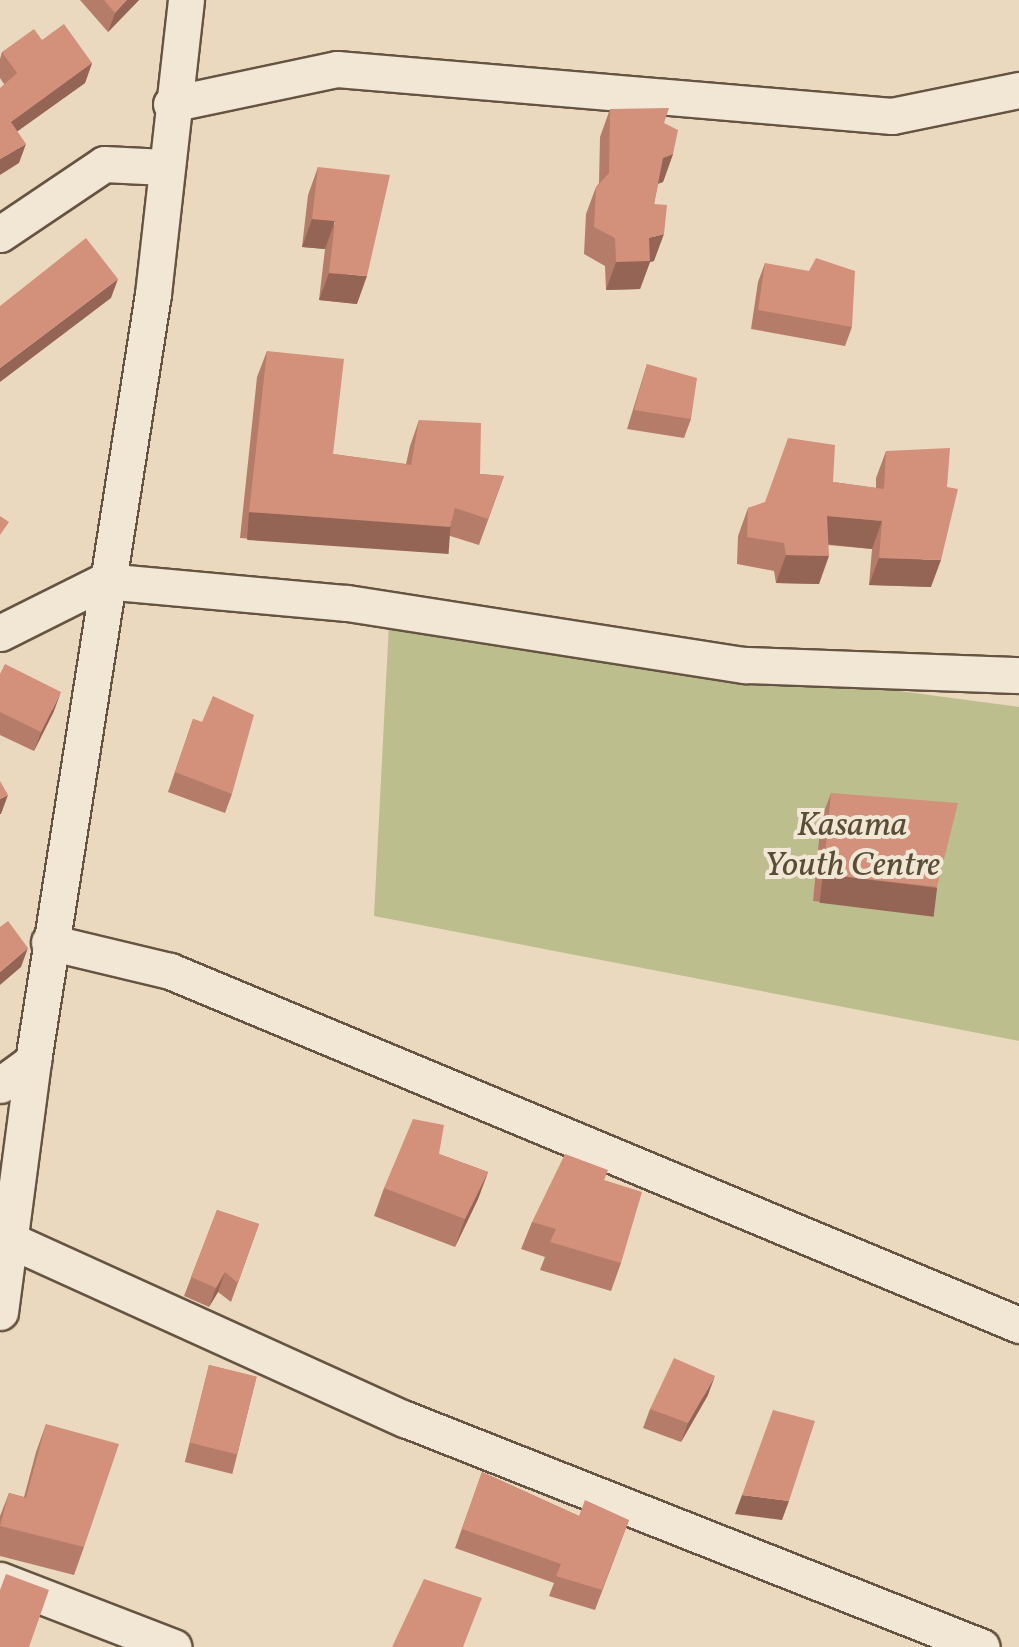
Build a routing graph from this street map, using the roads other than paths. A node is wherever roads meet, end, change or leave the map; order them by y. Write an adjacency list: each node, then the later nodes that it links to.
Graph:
1 (186, 0): 3 (street)
2 (1019, 90): 3 (street)
3 (171, 104): 4 (street)
4 (165, 166): 5 (street); 6 (street)
5 (0, 234)
6 (104, 581): 7 (street); 8 (street); 9 (street)
7 (0, 633)
8 (1019, 675)
9 (49, 942): 10 (street); 14 (street)
10 (33, 1061): 11 (street); 12 (street)
11 (0, 1085)
12 (14, 1242): 13 (street); 17 (street)
13 (0, 1312)
14 (1019, 1325)
15 (0, 1580): 16 (street)
16 (174, 1647)
17 (982, 1647)

